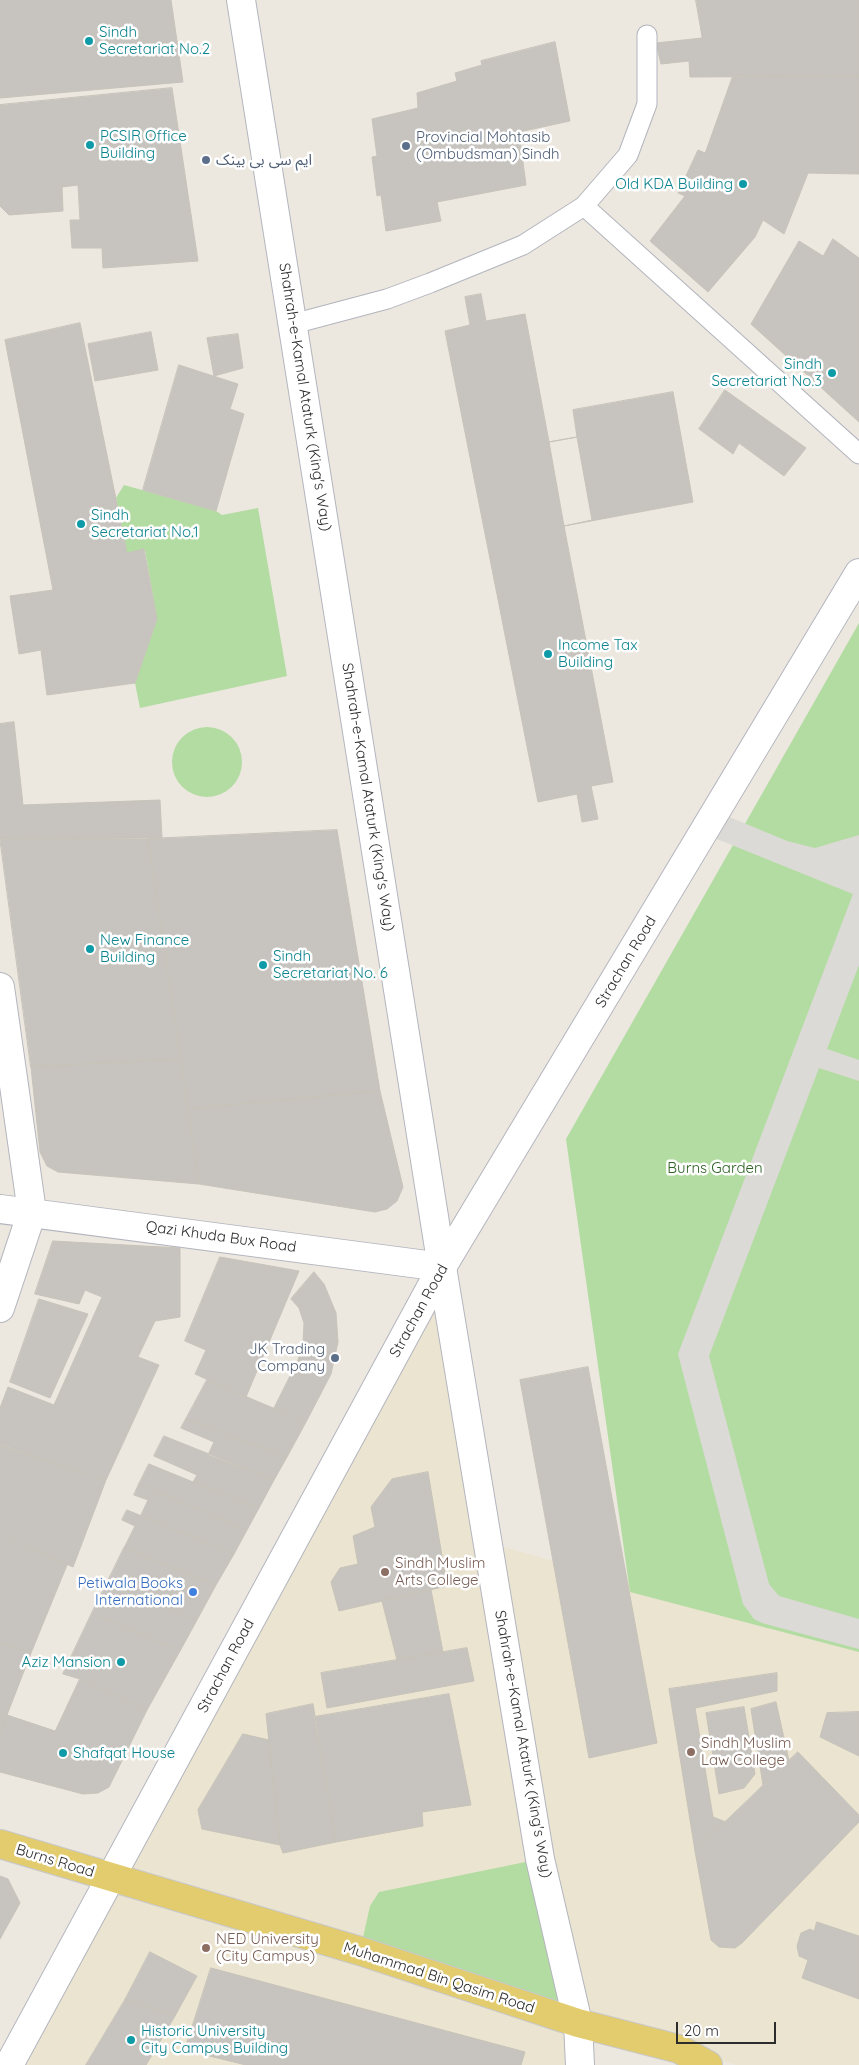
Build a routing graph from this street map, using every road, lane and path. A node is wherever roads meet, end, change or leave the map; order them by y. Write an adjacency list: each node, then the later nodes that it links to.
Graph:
1 (241, 0): 4 (street, Shahrah-e-Kamal Ataturk (King's Way))
2 (647, 35): 3 (lane)
3 (584, 206): 4 (lane); 5 (lane)
4 (293, 324): 10 (street, Shahrah-e-Kamal Ataturk (King's Way))
5 (859, 454)
6 (859, 573): 10 (street, Strachan Road)
7 (0, 987): 9 (street)
8 (0, 1209): 9 (street, Qazi Khuda Bux Road)
9 (32, 1212): 10 (street, Qazi Khuda Bux Road); 11 (street)
10 (442, 1267): 13 (street, Strachan Road); 14 (street, Shahrah-e-Kamal Ataturk (King's Way))
11 (0, 1308)
12 (0, 1844): 13 (main road, Burns Road)
13 (111, 1878): 14 (main road, Muhammad Bin Qasim Road); 15 (street, Strachan Road)
14 (578, 2023): 16 (street, Shahrah-e-Kamal Ataturk (King's Way)); 17 (main road, Muhammad Bin Qasim Road)
15 (9, 2065)
16 (580, 2065)
17 (708, 2065)

